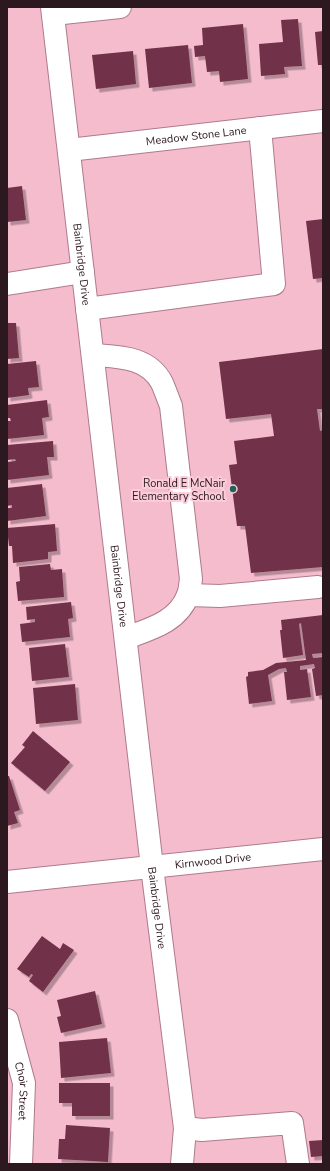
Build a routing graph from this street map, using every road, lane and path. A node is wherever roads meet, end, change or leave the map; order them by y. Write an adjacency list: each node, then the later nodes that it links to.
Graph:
1 (120, 7): 2 (street)
2 (52, 10): 5 (street, Bainbridge Drive)
3 (323, 121): 4 (street, Meadow Stone Lane)
4 (260, 128): 5 (street, Meadow Stone Lane); 8 (street)
5 (69, 150): 6 (street, Bainbridge Drive)
6 (83, 272): 7 (street); 8 (street, Bainbridge Drive)
7 (7, 284)
8 (87, 309): 9 (street, Bainbridge Drive)
9 (93, 355): 11 (street); 12 (street, Bainbridge Drive)
10 (318, 586): 11 (street)
11 (188, 595): 12 (street)
12 (126, 638): 14 (street, Bainbridge Drive)
13 (323, 849): 14 (street, Kirnwood Drive)
14 (152, 867): 15 (street, Kirnwood Drive); 17 (street, Bainbridge Drive)
15 (7, 882)
16 (7, 1020): 18 (street, Choir Street)
17 (185, 1128): 19 (street, Bainbridge Drive); 20 (street)
18 (21, 1164)
19 (182, 1164)
20 (298, 1164)

